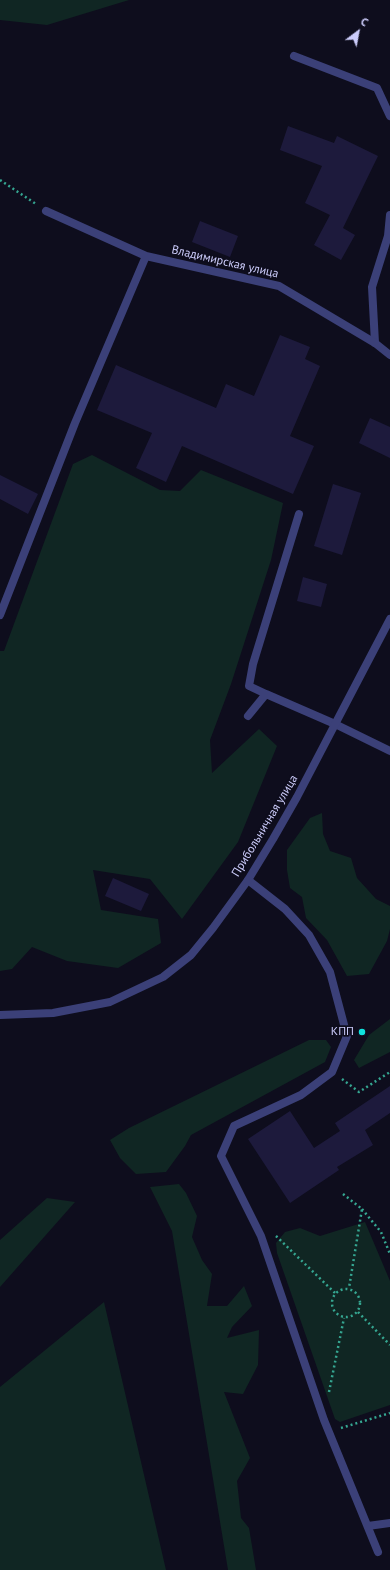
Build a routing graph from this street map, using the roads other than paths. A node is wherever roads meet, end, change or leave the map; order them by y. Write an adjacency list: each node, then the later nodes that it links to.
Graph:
1 (294, 56): 2 (street)
2 (390, 116)
3 (46, 211): 5 (street, Владимирская улица)
4 (390, 215): 6 (street)
5 (146, 256): 6 (street, Владимирская улица); 9 (street)
6 (375, 343): 7 (street, Владимирская улица)
7 (390, 355)
8 (300, 514): 11 (street)
9 (0, 614)
10 (390, 619): 13 (street, Прибольничная улица)
11 (266, 694): 12 (street); 13 (street)
12 (248, 716)
13 (335, 724): 14 (street); 15 (street, Прибольничная улица)
14 (390, 751)
15 (248, 880): 16 (street, Прибольничная улица); 18 (street)
16 (0, 1015)
17 (390, 1522): 18 (street)
18 (368, 1526): 19 (street)
19 (378, 1552)

